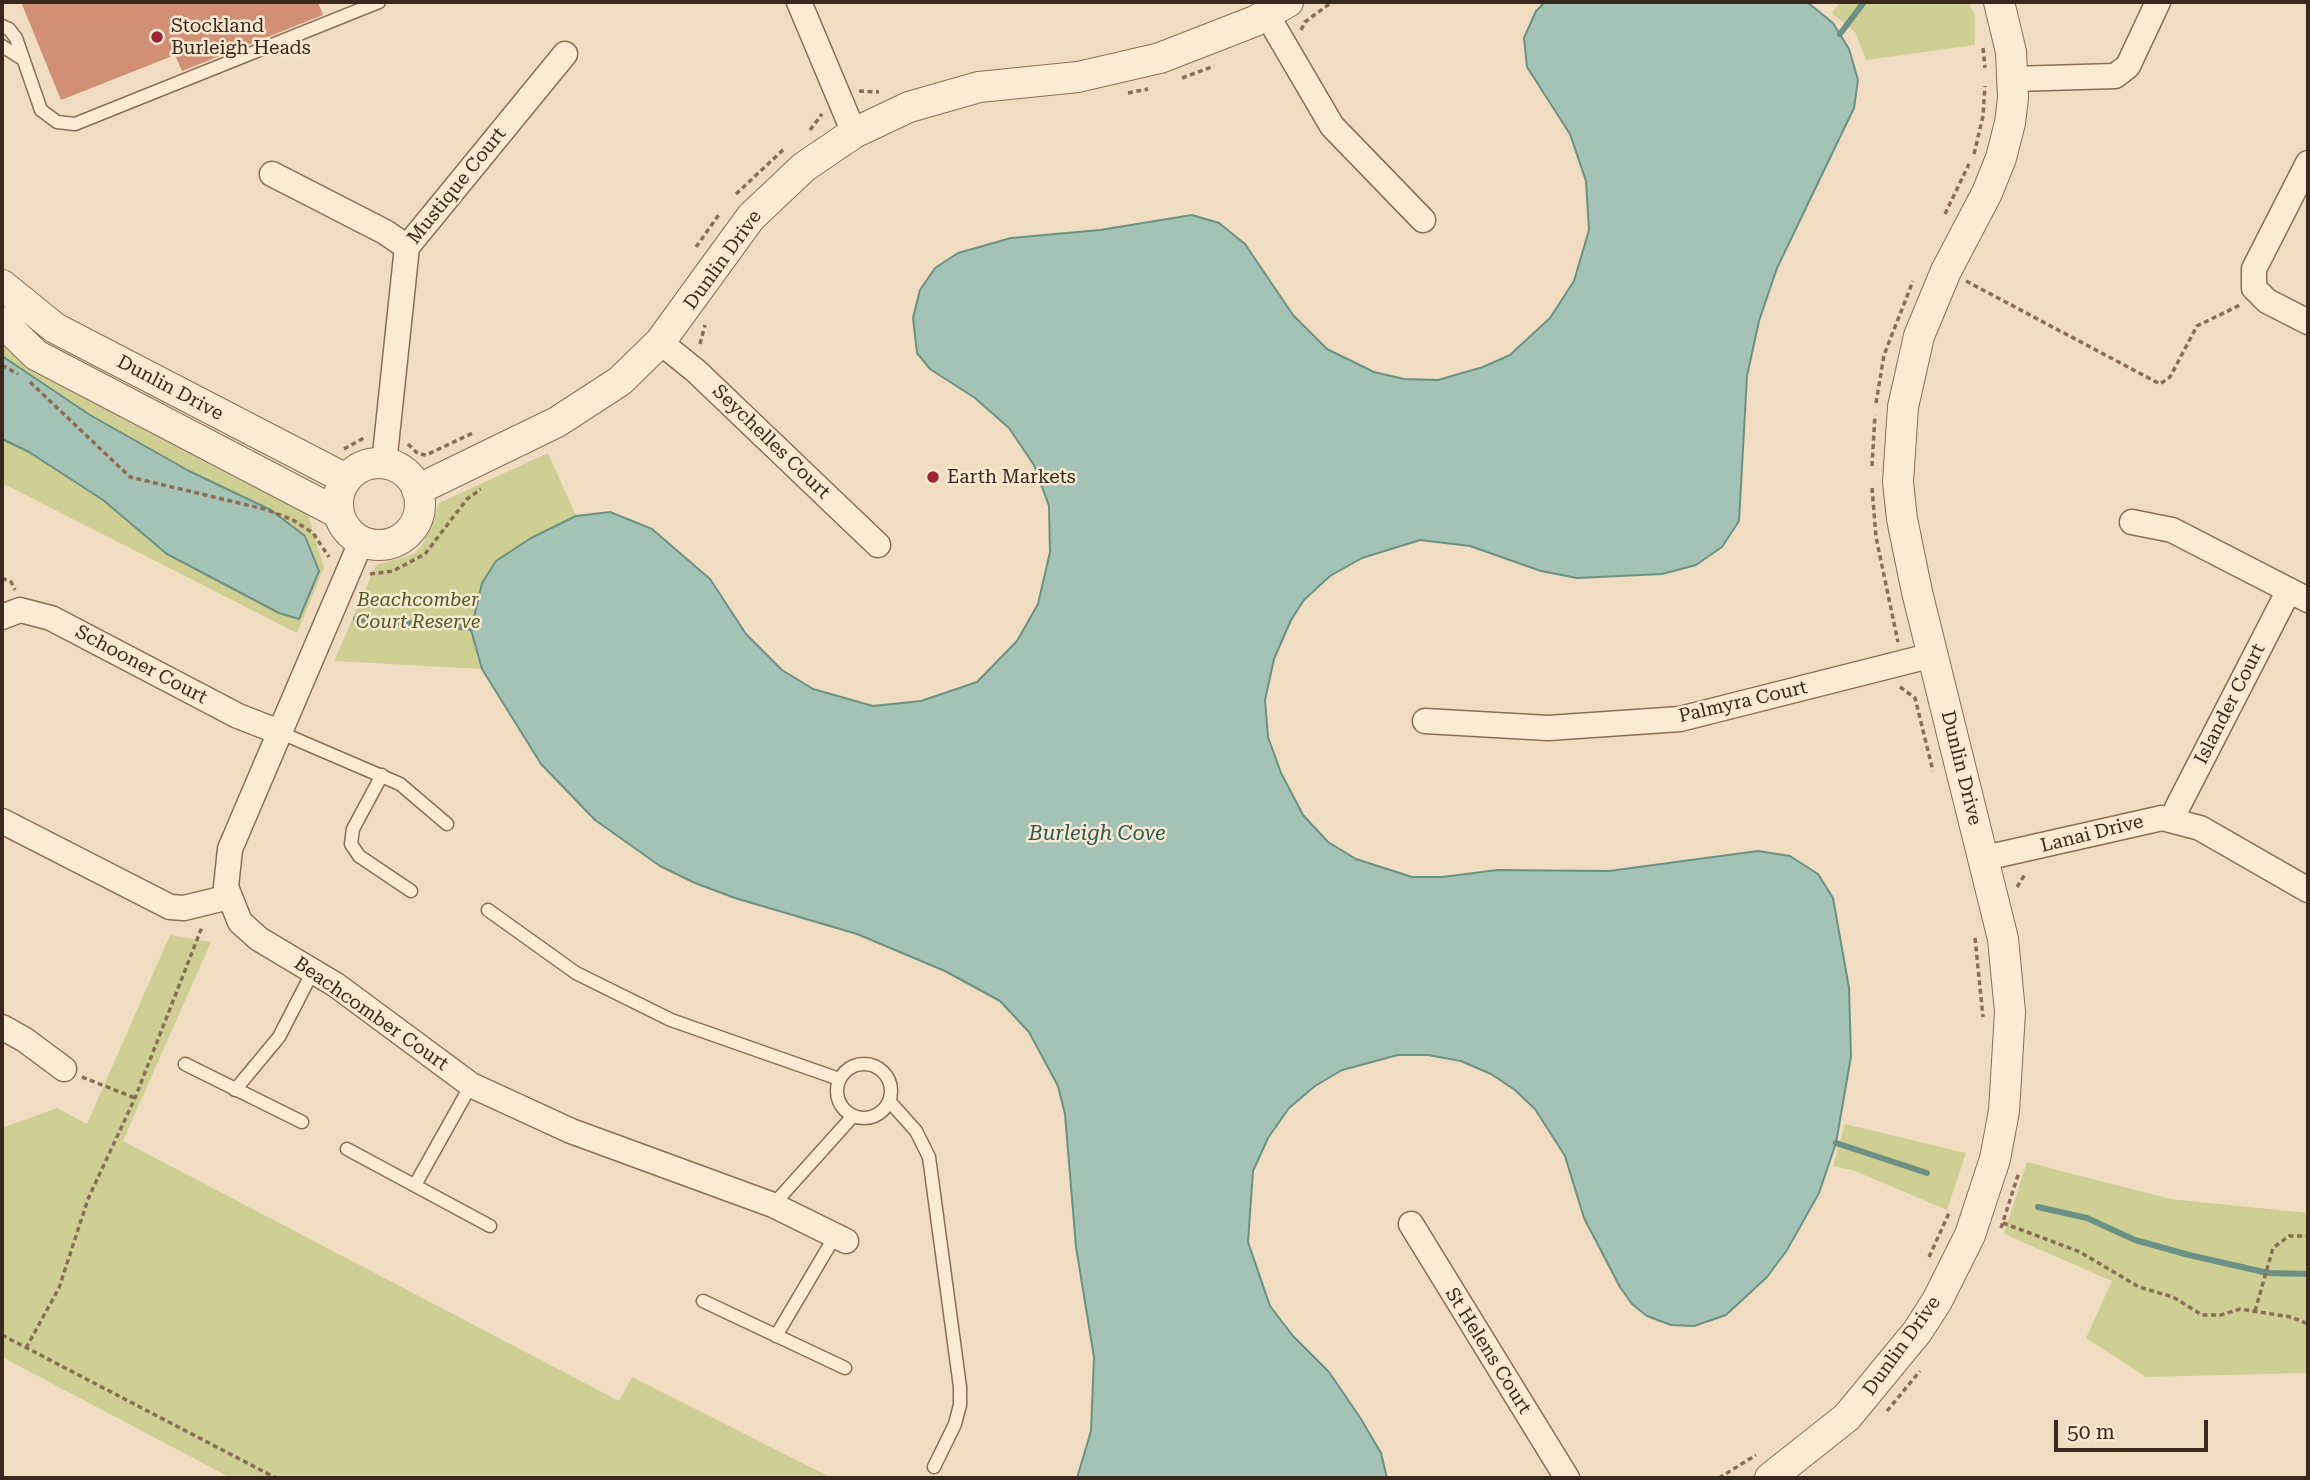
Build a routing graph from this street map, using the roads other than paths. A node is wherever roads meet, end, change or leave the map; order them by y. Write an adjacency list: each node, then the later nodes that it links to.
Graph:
1 (379, 2): 9 (lane)
2 (799, 2): 11 (street)
3 (1999, 2): 10 (street, Dunlin Drive)
4 (2158, 2): 10 (street)
5 (1277, 8): 11 (street, Dunlin Drive); 14 (street)
6 (2, 26): 9 (lane)
7 (2, 46): 9 (lane)
8 (565, 54): 15 (street, Mustique Court)
9 (25, 64)
10 (2013, 79): 29 (street, Dunlin Drive)
11 (855, 132): 19 (street, Dunlin Drive)
12 (2308, 163): 18 (street)
13 (272, 174): 15 (street)
14 (1423, 220)
15 (407, 247): 20 (street, Mustique Court)
16 (2, 285): 21 (street, Dunlin Drive)
17 (2, 322): 23 (street, Dunlin Drive)
18 (2308, 322)
19 (660, 342): 22 (street, Dunlin Drive); 26 (street, Seychelles Court)
20 (384, 464): 21 (street); 22 (street)
21 (346, 479): 23 (street)
22 (417, 490): 25 (street)
23 (338, 513): 25 (street)
24 (2132, 522): 27 (street, Islander Court)
25 (361, 542): 31 (street, Beachcomber Court)
26 (878, 545)
27 (2299, 595): 33 (street, Islander Court)
28 (2, 617): 31 (street, Schooner Court)
29 (1933, 655): 30 (street, Palmyra Court); 36 (street, Dunlin Drive)
30 (1425, 721)
31 (279, 732): 32 (lane); 39 (street, Beachcomber Court)
32 (382, 775): 35 (lane); 38 (lane)
33 (2173, 819): 36 (street, Lanai Drive); 37 (street, Lanai Drive)
34 (2, 821): 39 (street)
35 (447, 824)
36 (1984, 858): 60 (street, Dunlin Drive)
37 (2308, 890)
38 (411, 891)
39 (229, 897): 41 (street, Beachcomber Court)
40 (488, 910): 45 (lane)
41 (313, 971): 46 (street, Beachcomber Court); 47 (lane)
42 (2, 1027): 44 (street)
43 (185, 1063): 47 (lane)
44 (64, 1069)
45 (839, 1079): 48 (lane); 49 (lane)
46 (471, 1085): 52 (lane); 53 (street, Beachcomber Court)
47 (235, 1090): 50 (lane)
48 (890, 1102): 49 (lane); 61 (lane)
49 (853, 1116): 53 (lane)
50 (302, 1122)
51 (347, 1149): 52 (lane)
52 (415, 1185): 55 (lane)
53 (773, 1205): 56 (street, Beachcomber Court)
54 (1411, 1224): 62 (street, St Helens Court)
55 (490, 1226)
56 (840, 1239): 58 (lane)
57 (702, 1301): 58 (lane)
58 (776, 1336): 59 (lane)
59 (845, 1368)
60 (1766, 1465)
61 (934, 1467)
62 (1567, 1478)

